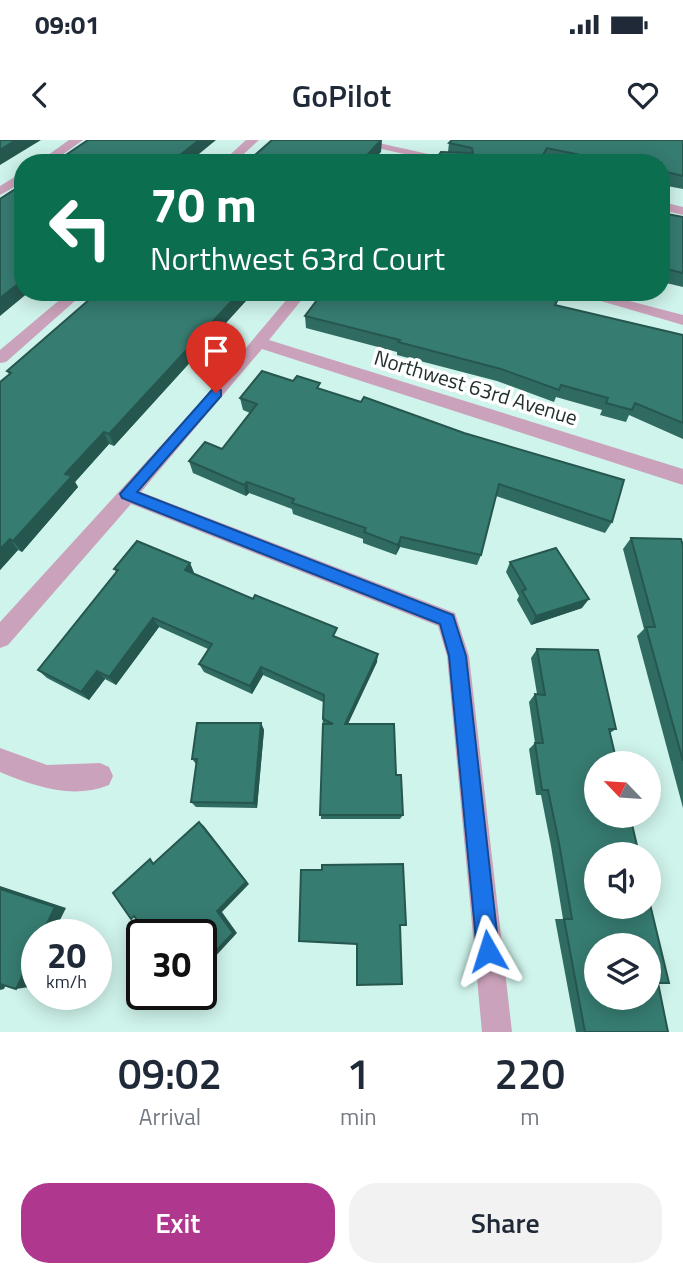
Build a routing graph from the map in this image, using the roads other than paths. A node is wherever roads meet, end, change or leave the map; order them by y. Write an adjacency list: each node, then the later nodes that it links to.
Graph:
1 (77, 140): 6 (street)
2 (253, 140): 7 (street)
3 (348, 140): 5 (street)
4 (426, 140): 5 (street)
5 (415, 152): 8 (street)
6 (56, 154)
7 (237, 154)
8 (424, 154)
9 (67, 301): 14 (street)
10 (293, 301): 13 (street)
11 (610, 301): 12 (street)
12 (683, 320)
13 (257, 342): 15 (street, Northwest 63rd Avenue); 16 (street)
14 (0, 358)
15 (682, 477)
16 (127, 494): 17 (street); 20 (street)
17 (0, 638)
18 (0, 760): 19 (street)
19 (100, 776)
20 (496, 1032)

